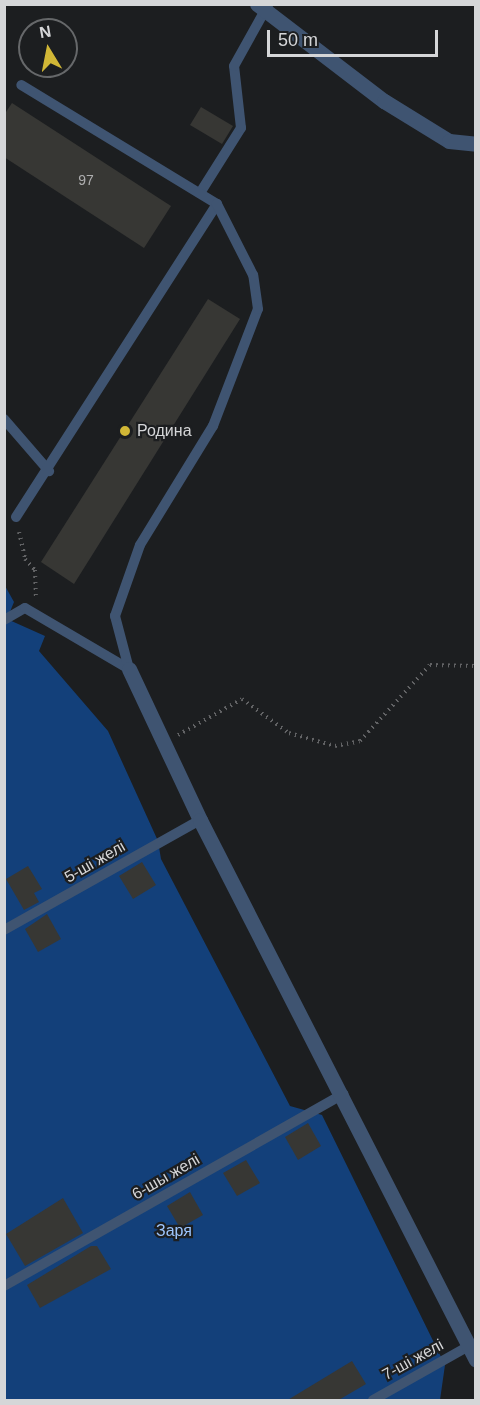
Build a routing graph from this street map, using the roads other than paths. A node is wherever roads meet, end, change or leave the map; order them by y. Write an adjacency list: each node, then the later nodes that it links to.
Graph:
1 (263, 6): 3 (street); 4 (lane)
2 (21, 85): 4 (lane)
3 (476, 144)
4 (200, 194): 5 (lane)
5 (217, 204): 7 (lane); 10 (lane)
6 (4, 419): 7 (lane)
7 (49, 471): 8 (lane)
8 (16, 516)
9 (4, 620): 10 (lane)
10 (129, 669): 11 (street)
11 (200, 820): 12 (lane, 5-ші желі); 13 (street)
12 (4, 930)
13 (343, 1094): 14 (lane, 6-шы желі); 15 (street)
14 (4, 1286)
15 (472, 1353): 16 (lane, 7-ші желі)
16 (373, 1401)

